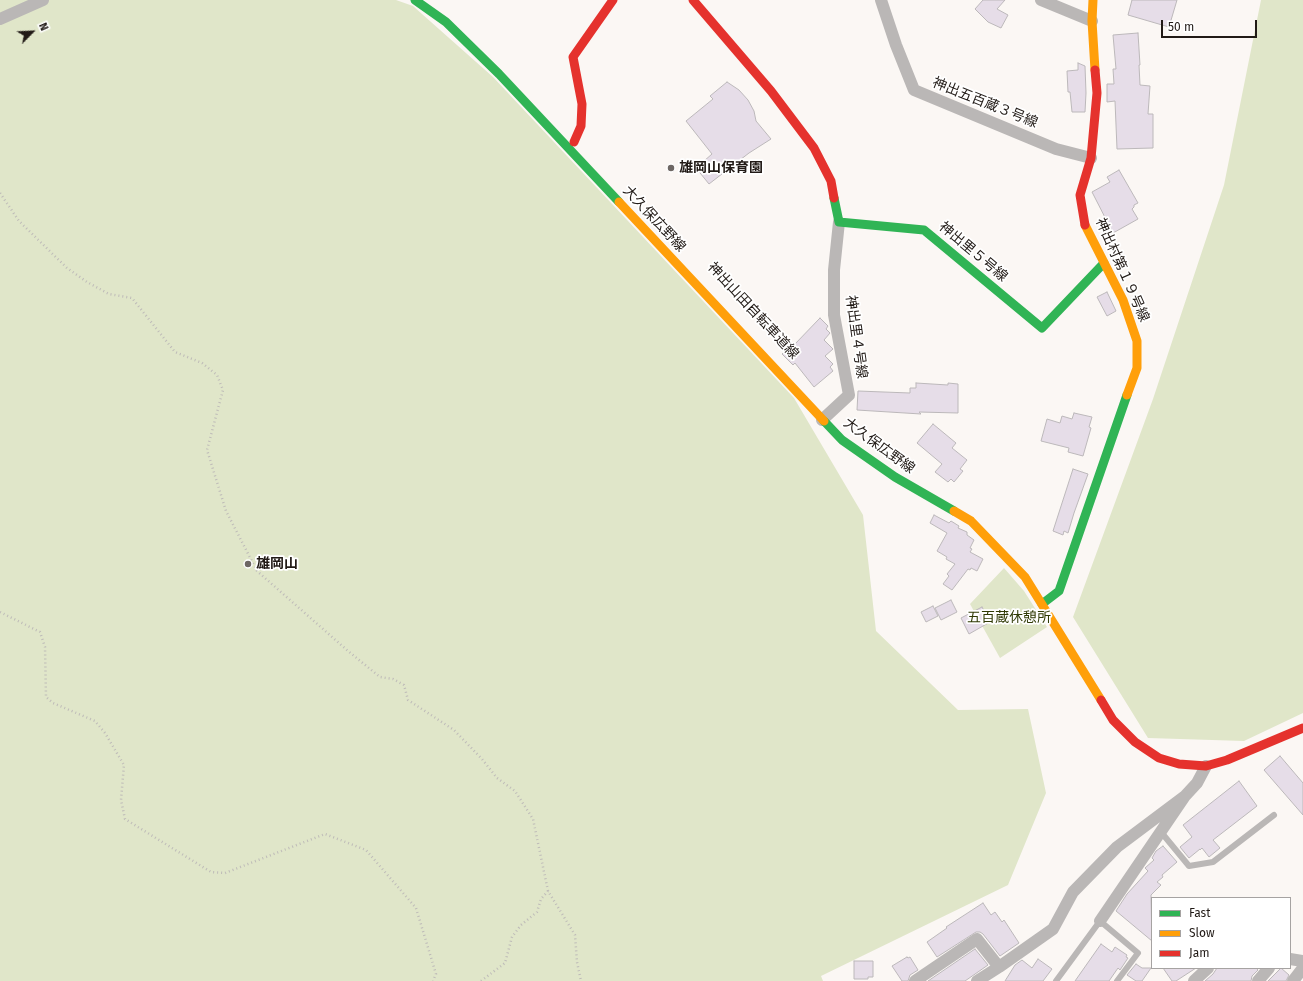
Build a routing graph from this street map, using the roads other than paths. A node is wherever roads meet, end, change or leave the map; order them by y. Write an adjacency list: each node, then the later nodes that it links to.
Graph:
1 (43, 0): 8 (street)
2 (415, 0): 10 (street, 大久保広野線)
3 (613, 0): 10 (street)
4 (693, 0): 12 (street)
5 (881, 0): 11 (street, 神出五百蔵３号線)
6 (1041, 0): 9 (street)
7 (1093, 0): 9 (street, 神出村第１９号線)
8 (0, 19)
9 (1092, 21): 11 (street, 神出村第１９号線)
10 (573, 148): 14 (street, 大久保広野線)
11 (1090, 158): 13 (street, 神出村第１９号線)
12 (839, 222): 13 (street, 神出里５号線); 14 (street, 神出里４号線)
13 (1104, 263): 15 (street, 神出村第１９号線)
14 (822, 420): 15 (street, 大久保広野線)
15 (1042, 604): 17 (street, 大久保広野線)
16 (1303, 728): 17 (street, 大久保広野線)
17 (1206, 766): 18 (street)
18 (1185, 796): 20 (street); 24 (street)
19 (1274, 815): 20 (lane)
20 (1161, 832): 21 (street)
21 (1100, 921): 30 (lane); 31 (lane)
22 (1291, 959): 23 (street)
23 (1303, 961)
24 (999, 967): 28 (street); 29 (street)
25 (1303, 968): 34 (street)
26 (1207, 969): 32 (street)
27 (1269, 969): 33 (street)
28 (915, 981)
29 (977, 981)
30 (1056, 981)
31 (1117, 981)
32 (1194, 981)
33 (1258, 981)
34 (1293, 981)

